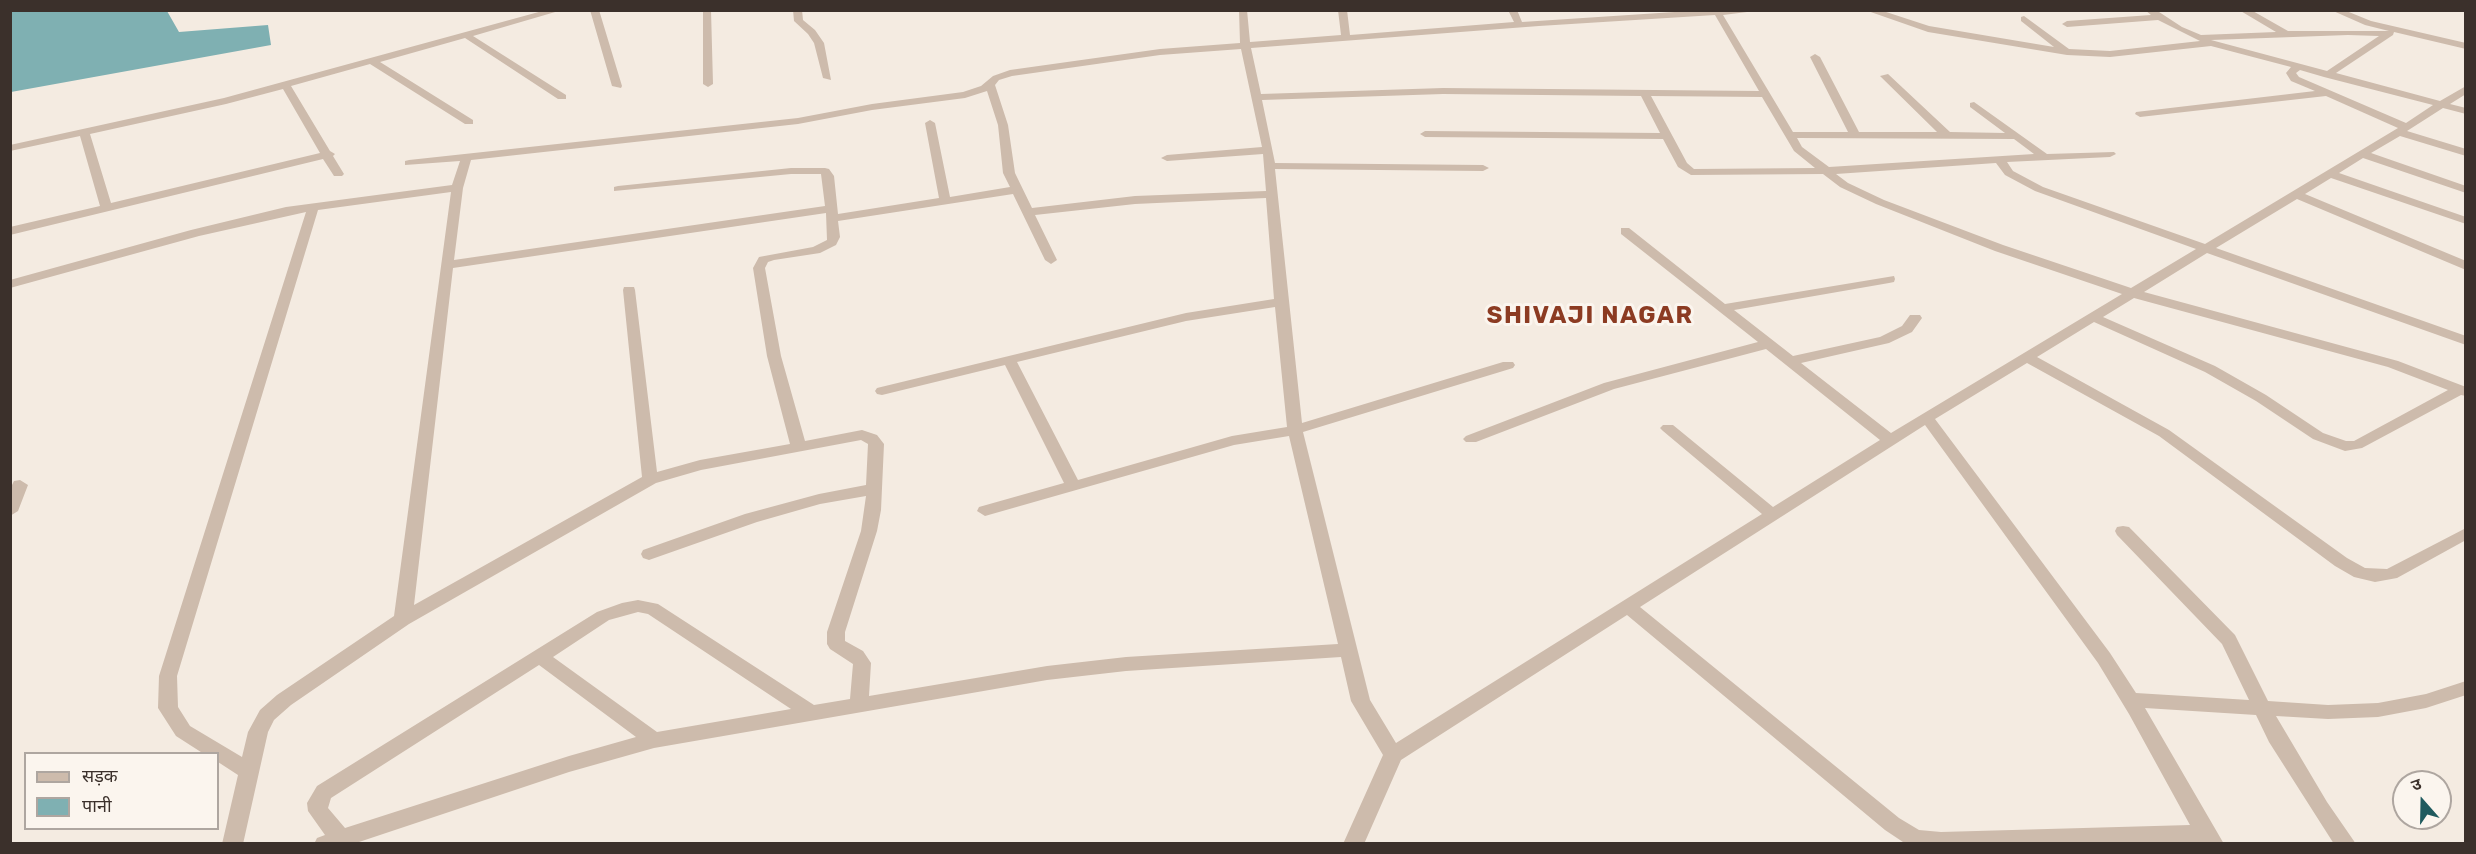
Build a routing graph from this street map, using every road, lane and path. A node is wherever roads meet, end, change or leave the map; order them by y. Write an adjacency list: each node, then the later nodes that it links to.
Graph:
1 (558, 10): 23 (street)
2 (594, 10): 39 (street)
3 (707, 10): 36 (street)
4 (797, 10): 35 (street)
5 (1243, 10): 27 (street)
6 (1342, 10): 24 (street)
7 (1512, 10): 19 (street)
8 (1533, 10): 18 (street)
9 (1759, 10): 14 (street)
10 (1869, 10): 29 (street)
11 (2150, 10): 16 (street)
12 (2243, 10): 22 (street)
13 (2335, 10): 21 (street)
14 (1717, 11): 15 (street); 43 (street)
15 (1654, 13): 18 (street)
16 (2161, 17): 20 (street); 25 (street)
17 (2024, 19): 29 (street)
18 (1539, 22): 19 (street)
19 (1518, 24): 24 (street)
20 (2067, 24)
21 (2391, 32): 22 (street); 28 (street); 33 (street)
22 (2286, 33): 25 (street)
23 (468, 36): 31 (street); 44 (street)
24 (1346, 37): 27 (street)
25 (2196, 37): 26 (street)
26 (2211, 43): 29 (street); 32 (street)
27 (1245, 44): 37 (street); 45 (street)
28 (2466, 46)
29 (2067, 52)
30 (1815, 57): 56 (street)
31 (373, 62): 38 (street); 50 (street)
32 (2297, 67): 33 (street); 42 (street)
33 (2326, 75): 47 (street)
34 (1885, 76): 58 (street)
35 (828, 78)
36 (708, 84)
37 (990, 85): 66 (street); 78 (street)
38 (286, 86): 53 (street); 63 (street)
39 (617, 86)
40 (2466, 89): 47 (street)
41 (1644, 92): 43 (street); 45 (street); 57 (street)
42 (2326, 93): 49 (street); 52 (street)
43 (1767, 94): 55 (street)
44 (562, 97)
45 (1255, 97): 61 (street)
46 (1974, 105): 59 (street)
47 (2441, 105): 48 (street); 52 (street)
48 (2466, 111)
49 (2140, 114)
50 (469, 122)
51 (930, 123): 82 (street)
52 (2402, 130): 62 (street); 65 (street)
53 (84, 133): 60 (street); 84 (street)
54 (1425, 134): 57 (street)
55 (1791, 135): 56 (street); 73 (street)
56 (1855, 135): 58 (street)
57 (1667, 136): 73 (street)
58 (1947, 136): 59 (street)
59 (2016, 136): 67 (street)
60 (10, 148)
61 (1268, 150): 68 (street); 71 (street)
62 (2466, 153)
63 (329, 154): 74 (street); 84 (street)
64 (2109, 154): 67 (street)
65 (2362, 154): 75 (street); 79 (street)
66 (467, 156): 70 (street); 76 (street)
67 (2045, 157): 69 (street)
68 (1167, 158)
69 (1999, 159): 73 (street); 90 (street)
70 (409, 163)
71 (1268, 166): 72 (street); 80 (street)
72 (1483, 168)
73 (1824, 171): 97 (street)
74 (338, 174)
75 (2330, 174): 81 (street); 87 (street)
76 (457, 188): 83 (street); 92 (street)
77 (618, 189): 86 (street)
78 (1016, 190): 82 (street); 85 (street)
79 (2466, 190)
80 (1270, 194): 85 (street); 98 (street)
81 (2296, 194): 90 (street); 93 (street)
82 (945, 201): 86 (street)
83 (314, 207): 95 (street); 136 (street)
84 (107, 208): 88 (street)
85 (1027, 212): 91 (street)
86 (832, 213): 92 (street); 115 (street)
87 (2466, 221)
88 (10, 231)
89 (1625, 231): 99 (street)
90 (2205, 249): 97 (street); 102 (street)
91 (1051, 260)
92 (447, 265): 127 (street)
93 (2466, 266)
94 (1889, 279): 99 (street)
95 (10, 284)
96 (629, 290): 116 (street)
97 (2132, 293): 100 (street); 109 (street)
98 (1281, 302): 105 (street); 112 (street)
99 (1724, 308): 103 (street)
100 (2093, 317): 104 (street); 109 (street)
101 (1915, 318): 106 (street)
102 (2466, 341)
103 (1768, 344): 106 (street); 113 (street)
104 (2027, 357): 110 (street); 124 (street)
105 (1009, 360): 108 (street); 118 (street)
106 (1790, 361): 114 (street)
107 (1508, 365): 112 (street)
108 (882, 391)
109 (2462, 391)
110 (1926, 417): 114 (street); 131 (street)
111 (1668, 428): 122 (street)
112 (1295, 430): 118 (street); 128 (street)
113 (1472, 440)
114 (1890, 440): 122 (street)
115 (798, 445): 116 (street); 119 (street)
116 (650, 479): 127 (street)
117 (20, 485): 120 (street)
118 (1073, 486): 121 (street)
119 (874, 489): 125 (street); 132 (street)
120 (10, 511)
121 (984, 511)
122 (1772, 514): 126 (street)
123 (2123, 531): 133 (street)
124 (2466, 533)
125 (649, 554)
126 (1628, 606): 138 (street); 140 (street)
127 (403, 619): 139 (street)
128 (1349, 650): 132 (street); 138 (street)
129 (538, 656): 134 (street); 135 (street); 141 (street)
130 (2466, 688): 133 (street)
131 (2130, 700): 133 (street); 140 (street)
132 (859, 705): 134 (street)
133 (2262, 708): 144 (street)
134 (811, 713): 135 (street)
135 (654, 740): 141 (street)
136 (217, 752)
137 (219, 753): 139 (street)
138 (1393, 755): 143 (street)
139 (248, 771): 142 (street)
140 (2210, 838)
141 (333, 841)
142 (232, 843)
143 (1353, 843)
144 (2346, 843)

